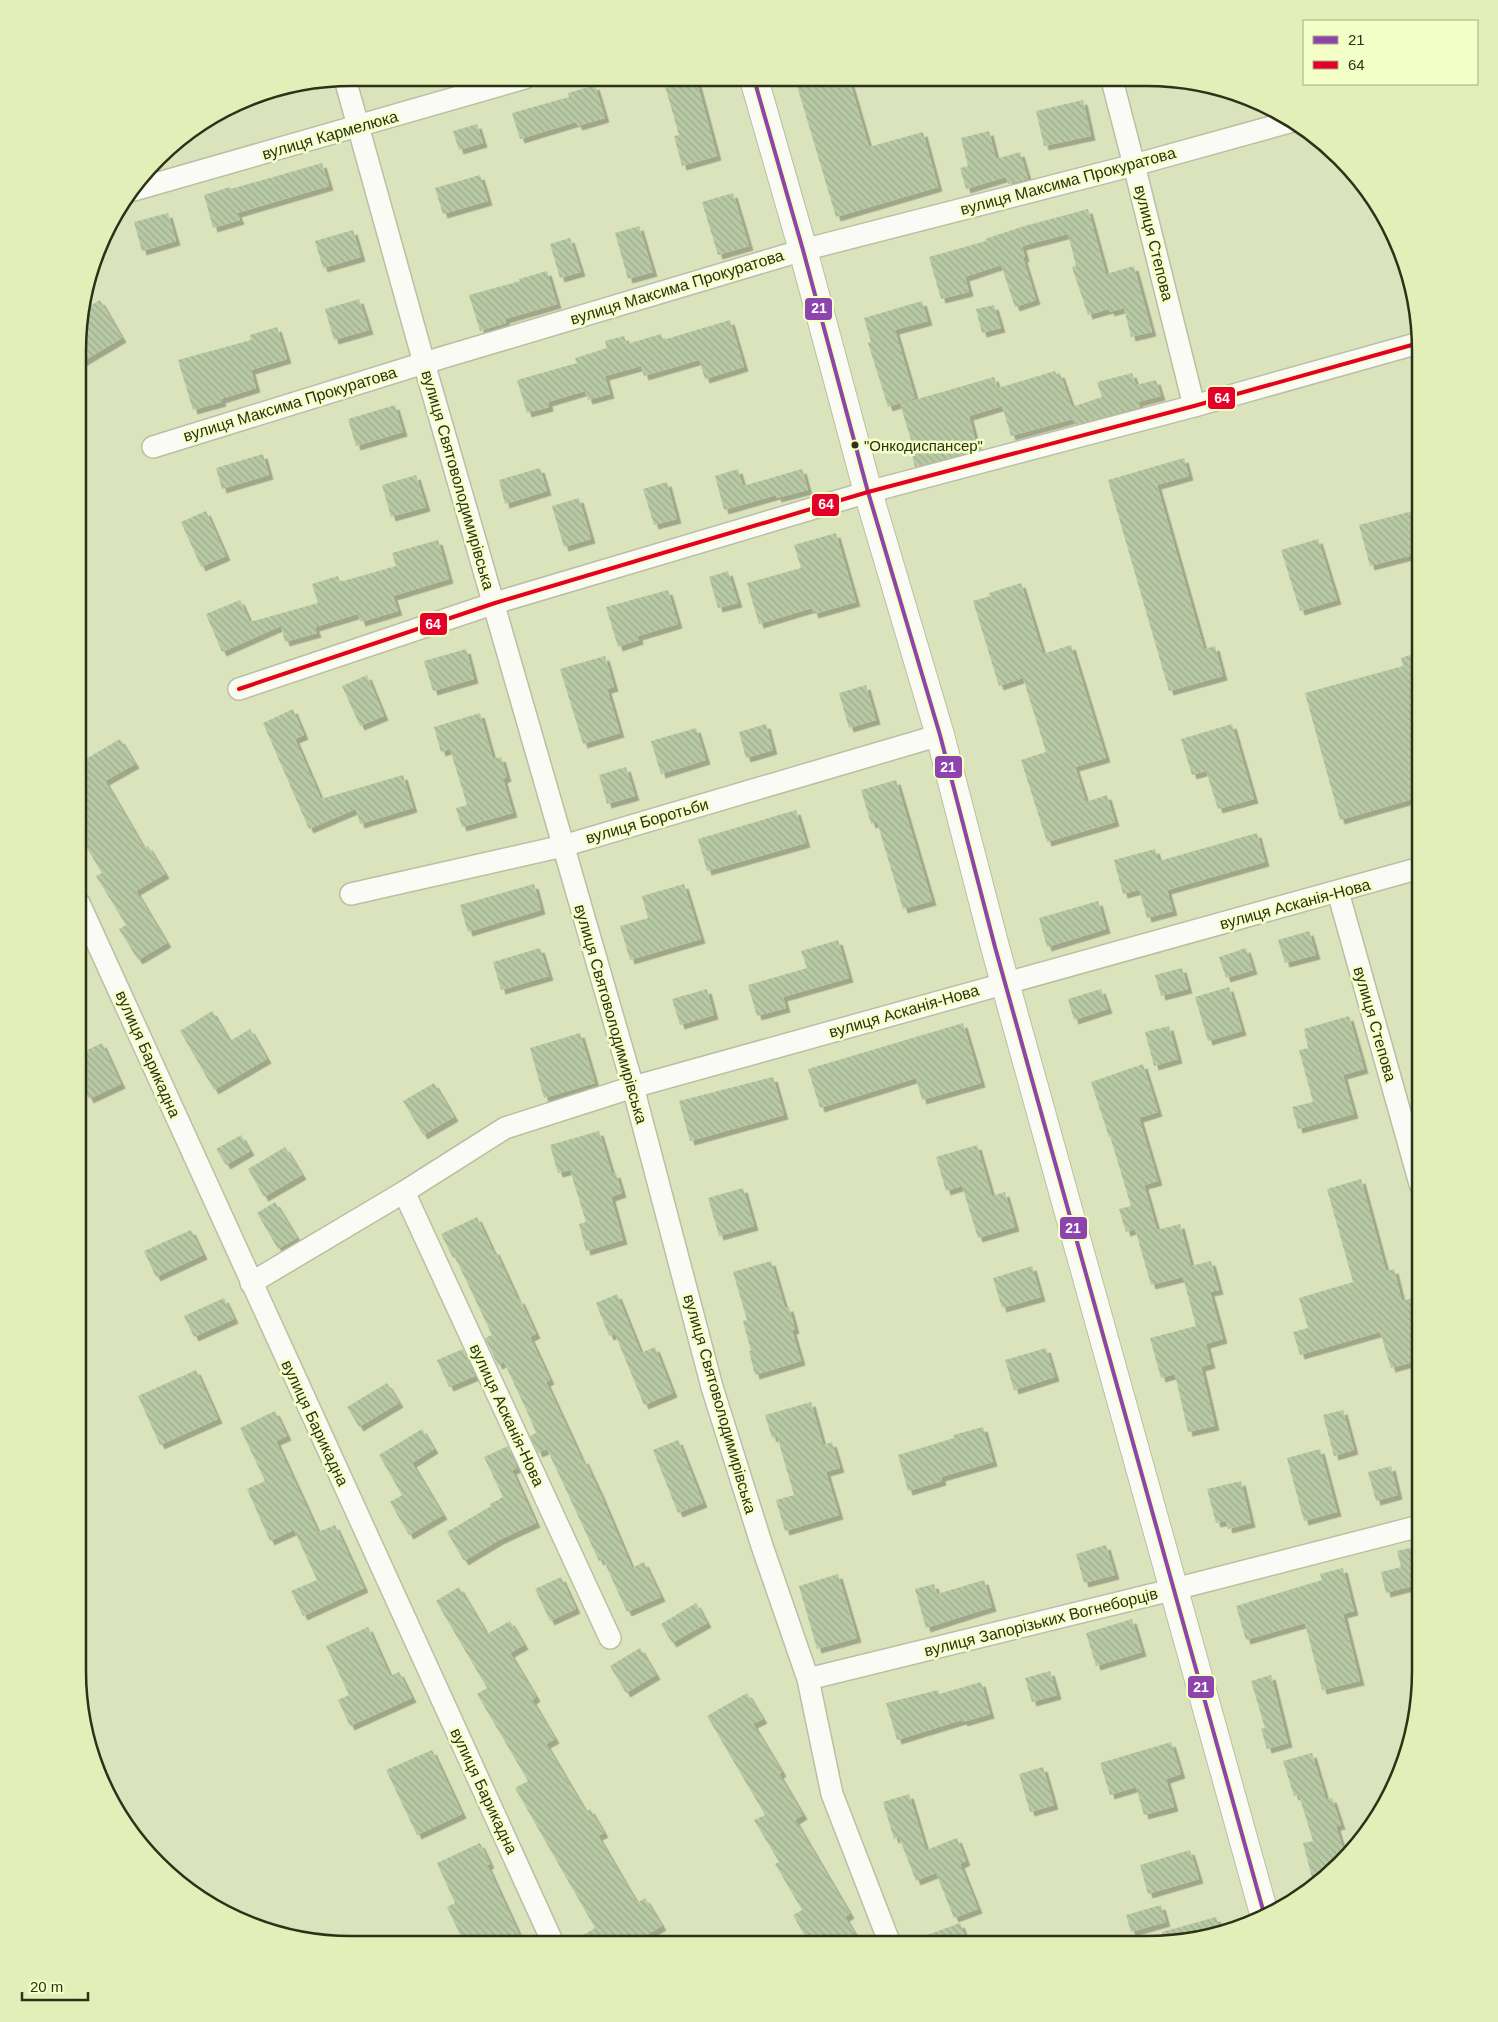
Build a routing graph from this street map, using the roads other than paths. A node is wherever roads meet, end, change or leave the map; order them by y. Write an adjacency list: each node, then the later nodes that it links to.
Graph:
1 (348, 86): 6 (street, вулиця Святоволодимирівська)
2 (498, 86): 6 (street, вулиця Кармелюка)
3 (756, 86): 9 (main road)
4 (1114, 86): 7 (street, вулиця Степова)
5 (1281, 123): 7 (street, вулиця Максима Прокуратова)
6 (360, 126): 8 (street, вулиця Кармелюка); 11 (street, вулиця Святоволодимирівська)
7 (1134, 165): 9 (street, вулиця Максима Прокуратова); 12 (street, вулиця Степова)
8 (143, 187)
9 (803, 250): 11 (street, вулиця Максима Прокуратова); 14 (main road)
10 (1412, 345): 12 (street)
11 (424, 363): 13 (street, вулиця Максима Прокуратова); 15 (street, вулиця Святоволодимирівська)
12 (1194, 406): 14 (street)
13 (154, 447)
14 (868, 492): 15 (street); 17 (main road)
15 (494, 603): 16 (street); 18 (street, вулиця Святоволодимирівська)
16 (239, 689)
17 (940, 735): 18 (street, вулиця Боротьби); 23 (main road)
18 (563, 846): 21 (street, вулиця Боротьби); 24 (street, вулиця Святоволодимирівська)
19 (1412, 870): 20 (street, вулиця Асканія-Нова)
20 (1338, 892): 23 (street, вулиця Асканія-Нова); 25 (street, вулиця Степова)
21 (351, 894)
22 (86, 918): 27 (street, вулиця Барикадна)
23 (1006, 983): 24 (street, вулиця Асканія-Нова); 29 (main road)
24 (633, 1087): 26 (street, вулиця Асканія-Нова); 31 (street, вулиця Святоволодимирівська)
25 (1412, 1156)
26 (404, 1192): 27 (street, вулиця Асканія-Нова); 30 (street, вулиця Асканія-Нова)
27 (251, 1283): 33 (street, вулиця Барикадна)
28 (1412, 1528): 29 (street, вулиця Запорізьких Вогнеборців)
29 (1175, 1589): 31 (street, вулиця Запорізьких Вогнеборців); 32 (main road)
30 (610, 1638)
31 (808, 1679): 34 (street, вулиця Святоволодимирівська)
32 (1263, 1909)
33 (550, 1936)
34 (887, 1936)

